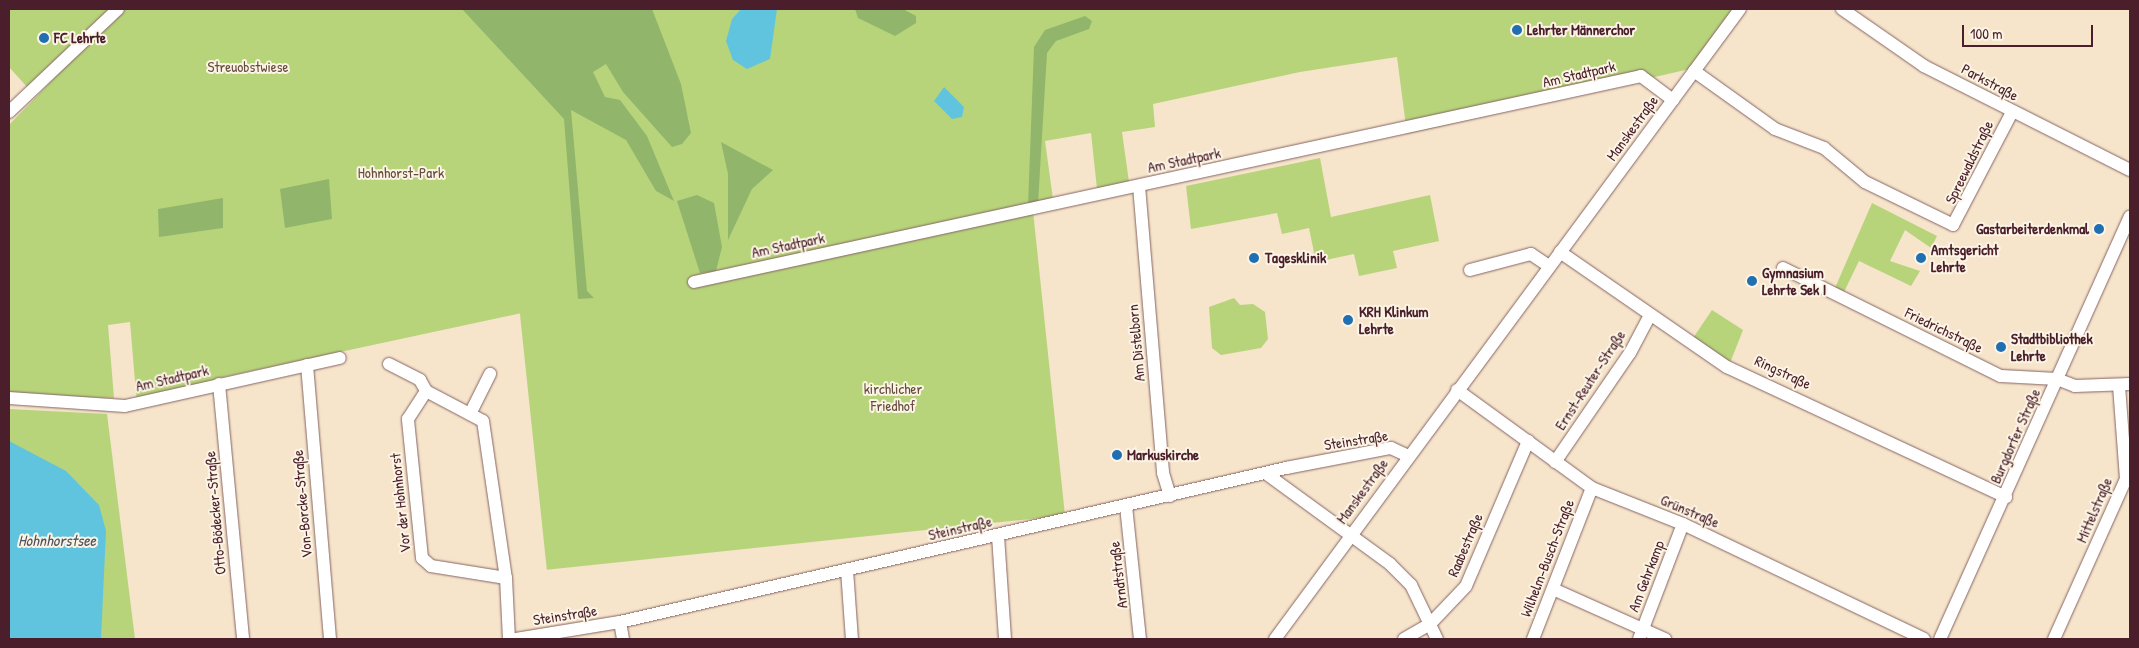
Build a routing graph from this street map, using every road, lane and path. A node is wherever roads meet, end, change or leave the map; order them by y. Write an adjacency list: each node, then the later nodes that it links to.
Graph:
1 (118, 9): 6 (street)
2 (1740, 9): 4 (street, Manskestraße)
3 (1842, 9): 7 (street, Parkstraße)
4 (1694, 71): 5 (street, Manskestraße); 7 (street, Spreewaldstraße)
5 (1673, 100): 9 (street, Am Stadtpark); 11 (street, Manskestraße)
6 (9, 112)
7 (2012, 112): 8 (street, Parkstraße)
8 (2130, 170)
9 (1139, 186): 15 (street, Am Stadtpark); 33 (street, Am Distelborn)
10 (2130, 217): 21 (street, Burgdorfer Straße)
11 (1560, 252): 12 (street, Manskestraße); 16 (street, Ringstraße)
12 (1549, 266): 14 (street); 24 (street, Manskestraße)
13 (1783, 268): 21 (street, Friedrichstraße)
14 (1470, 270)
15 (694, 282)
16 (1650, 315): 30 (street, Ernst-Reuter-Straße); 34 (street, Ringstraße)
17 (340, 358): 19 (street, Am Stadtpark)
18 (389, 364): 25 (street)
19 (307, 365): 22 (street, Am Stadtpark); 46 (street, Von-Borcke-Straße)
20 (490, 374): 27 (street)
21 (2057, 379): 23 (street, Friedrichstraße); 34 (street, Burgdorfer Straße)
22 (219, 384): 26 (street, Am Stadtpark); 45 (street, Otto-Bödecker-Straße)
23 (2124, 384): 60 (street, Mittelstraße)
24 (1457, 390): 28 (street, Grünstraße); 29 (street, Manskestraße)
25 (426, 391): 27 (street); 40 (street, Vor der Hohnhorst)
26 (9, 398)
27 (470, 414): 40 (street)
28 (1528, 441): 30 (street, Grünstraße); 43 (street, Raabestraße)
29 (1408, 456): 31 (street, Steinstraße); 37 (street, Manskestraße)
30 (1555, 462): 32 (street, Grünstraße)
31 (1268, 475): 33 (street, Steinstraße); 37 (street)
32 (1592, 488): 36 (street, Grünstraße); 41 (street, Wilhelm-Busch-Straße)
33 (1170, 496): 35 (street, Steinstraße)
34 (2006, 497): 59 (street, Burgdorfer Straße)
35 (1126, 506): 38 (street, Steinstraße); 52 (street, Arndtstraße)
36 (1683, 524): 44 (street, Am Gehrkamp); 58 (street, Grünstraße)
37 (1351, 535): 43 (street); 53 (street, Manskestraße)
38 (998, 536): 39 (street, Steinstraße); 51 (street)
39 (846, 570): 42 (street, Steinstraße); 50 (street)
40 (506, 578): 47 (street)
41 (1553, 589): 44 (street); 56 (street, Wilhelm-Busch-Straße)
42 (620, 622): 48 (street, Steinstraße); 49 (street)
43 (1430, 624): 54 (street, Raabestraße); 55 (street)
44 (1641, 634): 57 (street)
45 (243, 639)
46 (330, 639)
47 (509, 639)
48 (516, 639)
49 (623, 639)
50 (852, 639)
51 (1005, 639)
52 (1140, 639)
53 (1275, 639)
54 (1404, 639)
55 (1437, 639)
56 (1533, 639)
57 (1665, 639)
58 (1924, 639)
59 (1940, 639)
60 (2054, 639)

